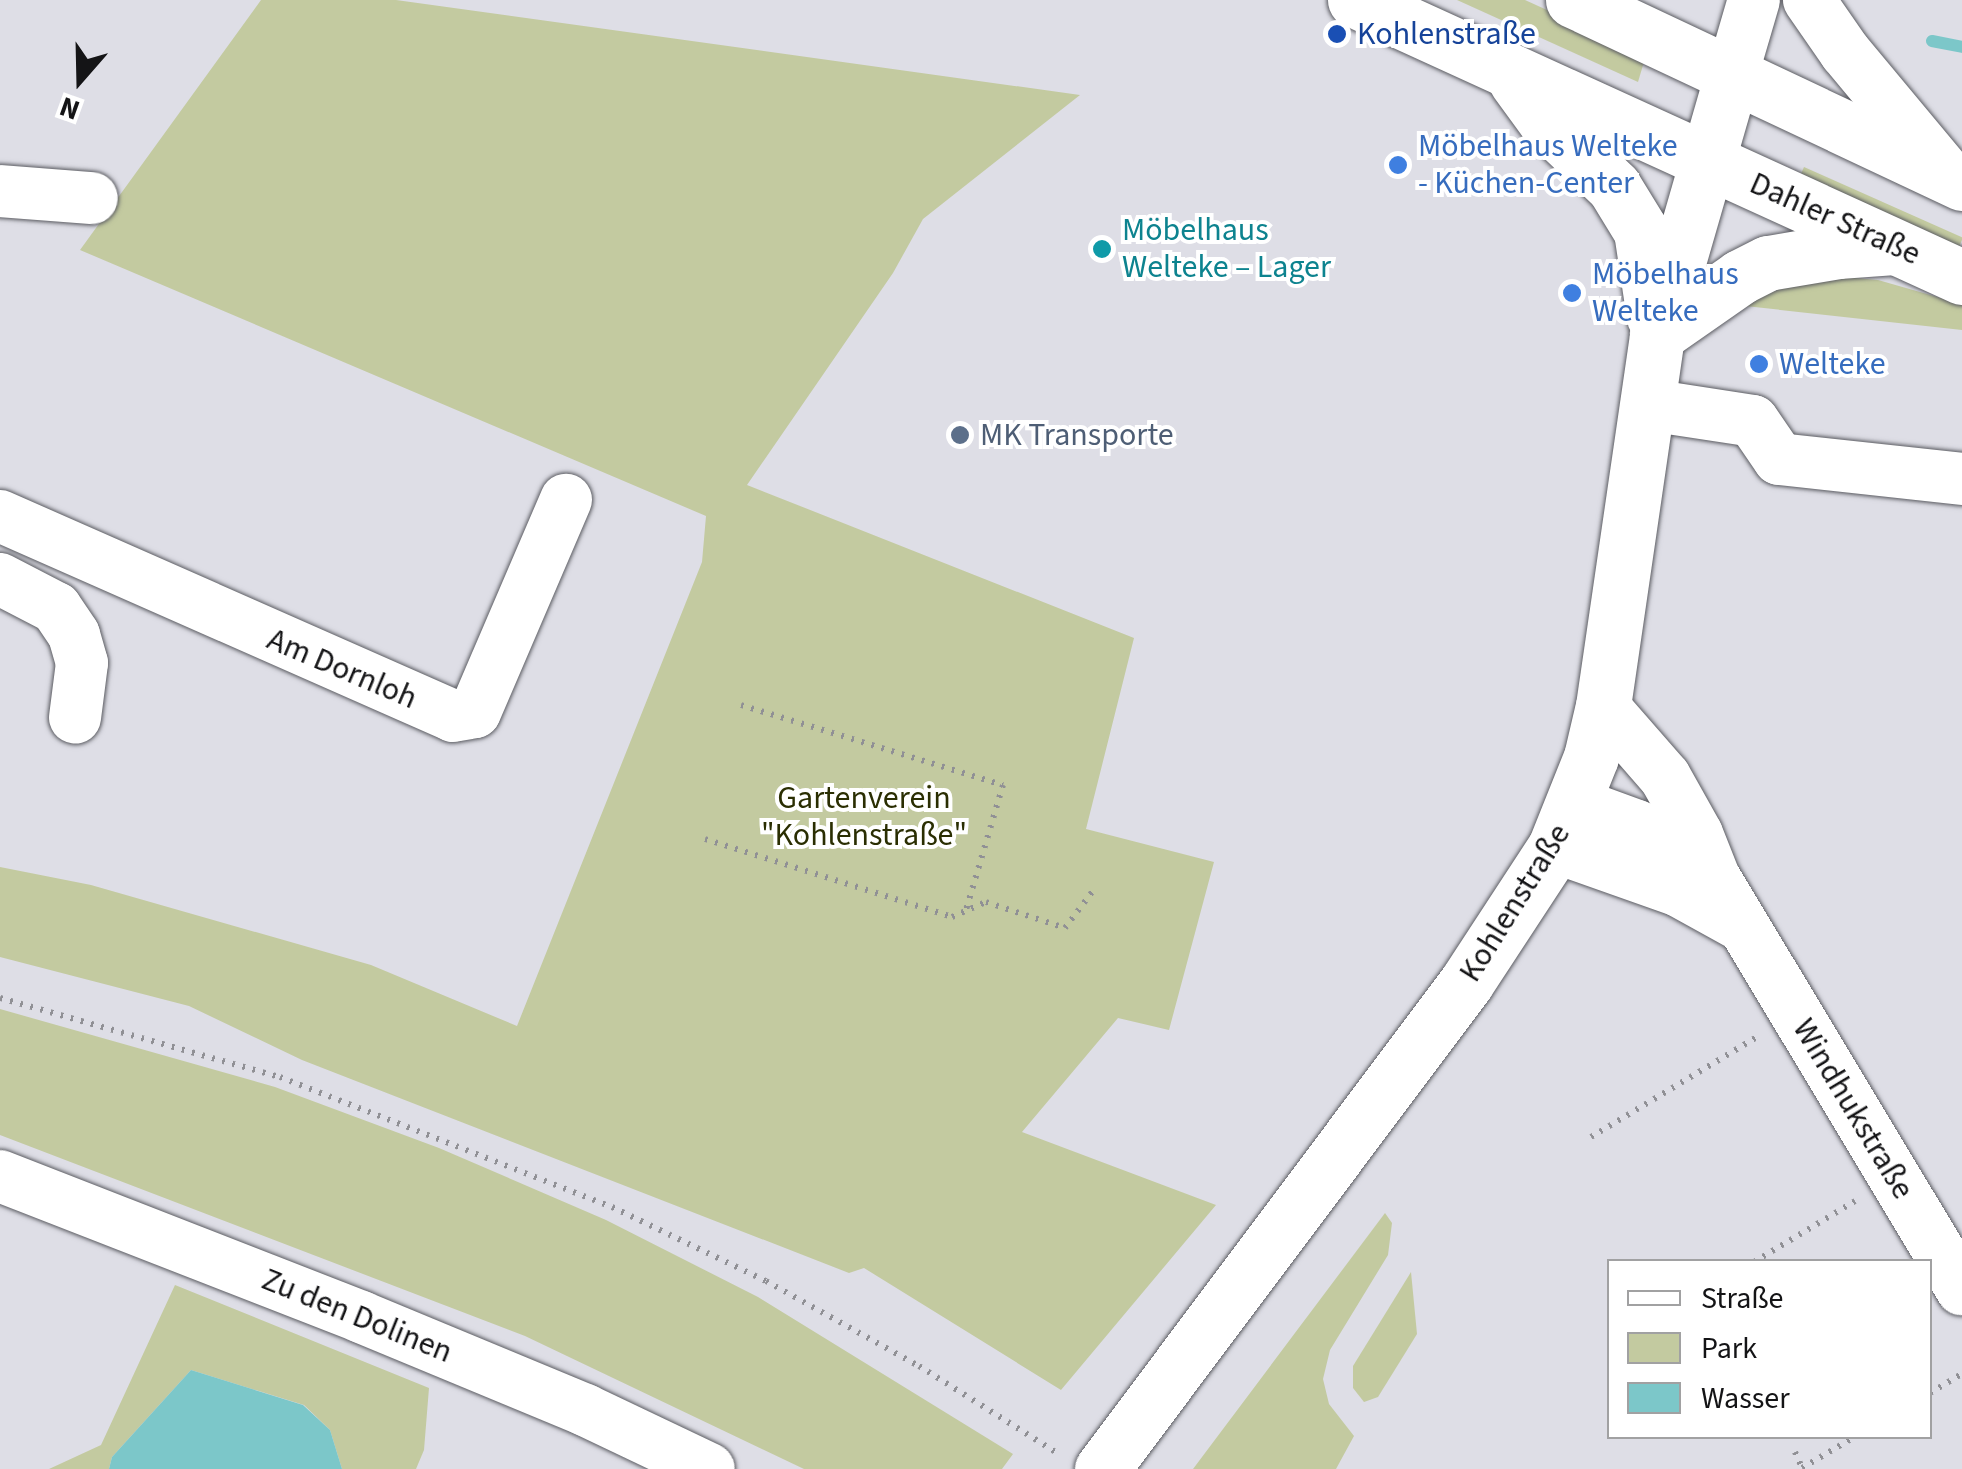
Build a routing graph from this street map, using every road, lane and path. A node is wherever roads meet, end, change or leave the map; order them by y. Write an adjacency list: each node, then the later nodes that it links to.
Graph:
1 (1355, 0): 5 (main road, Dahler Straße)
2 (1573, 0): 6 (main road)
3 (1754, 0): 6 (street, Kohlenstraße)
4 (1810, 0): 8 (street)
5 (1508, 70): 7 (main road, Dahler Straße); 13 (main road)
6 (1732, 75): 7 (main road, Kohlenstraße); 8 (main road)
7 (1707, 161): 11 (main road, Dahler Straße); 13 (main road, Kohlenstraße)
8 (1955, 180)
9 (0, 190): 10 (street)
10 (92, 198)
11 (1898, 247): 12 (main road, Dahler Straße); 13 (main road)
12 (1962, 276)
13 (1657, 335): 14 (main road, Kohlenstraße)
14 (1649, 406): 15 (street); 20 (main road, Kohlenstraße)
15 (1962, 479)
16 (566, 500): 17 (street, Am Dornloh)
17 (0, 516)
18 (0, 580): 21 (street)
19 (741, 705): 26 (path)
20 (1603, 706): 22 (main road, Kohlenstraße); 24 (street, Windhukstraße)
21 (75, 718)
22 (1565, 825): 24 (street, Windhukstraße); 27 (street); 39 (main road, Kohlenstraße)
23 (705, 839): 26 (path)
24 (1714, 876): 27 (street, Windhukstraße)
25 (1095, 888): 26 (path)
26 (966, 912)
27 (1746, 928): 29 (street, Windhukstraße)
28 (0, 998): 39 (path)
29 (1795, 1014): 30 (path); 32 (street, Windhukstraße)
30 (1591, 1137)
31 (0, 1176): 40 (street, Zu den Dolinen)
32 (1895, 1178): 33 (path); 34 (street, Windhukstraße)
33 (1759, 1259)
34 (1958, 1275)
35 (1962, 1374): 36 (path)
36 (1932, 1393)
37 (1851, 1439): 38 (path)
38 (1794, 1452)
39 (1083, 1464)
40 (709, 1469)

